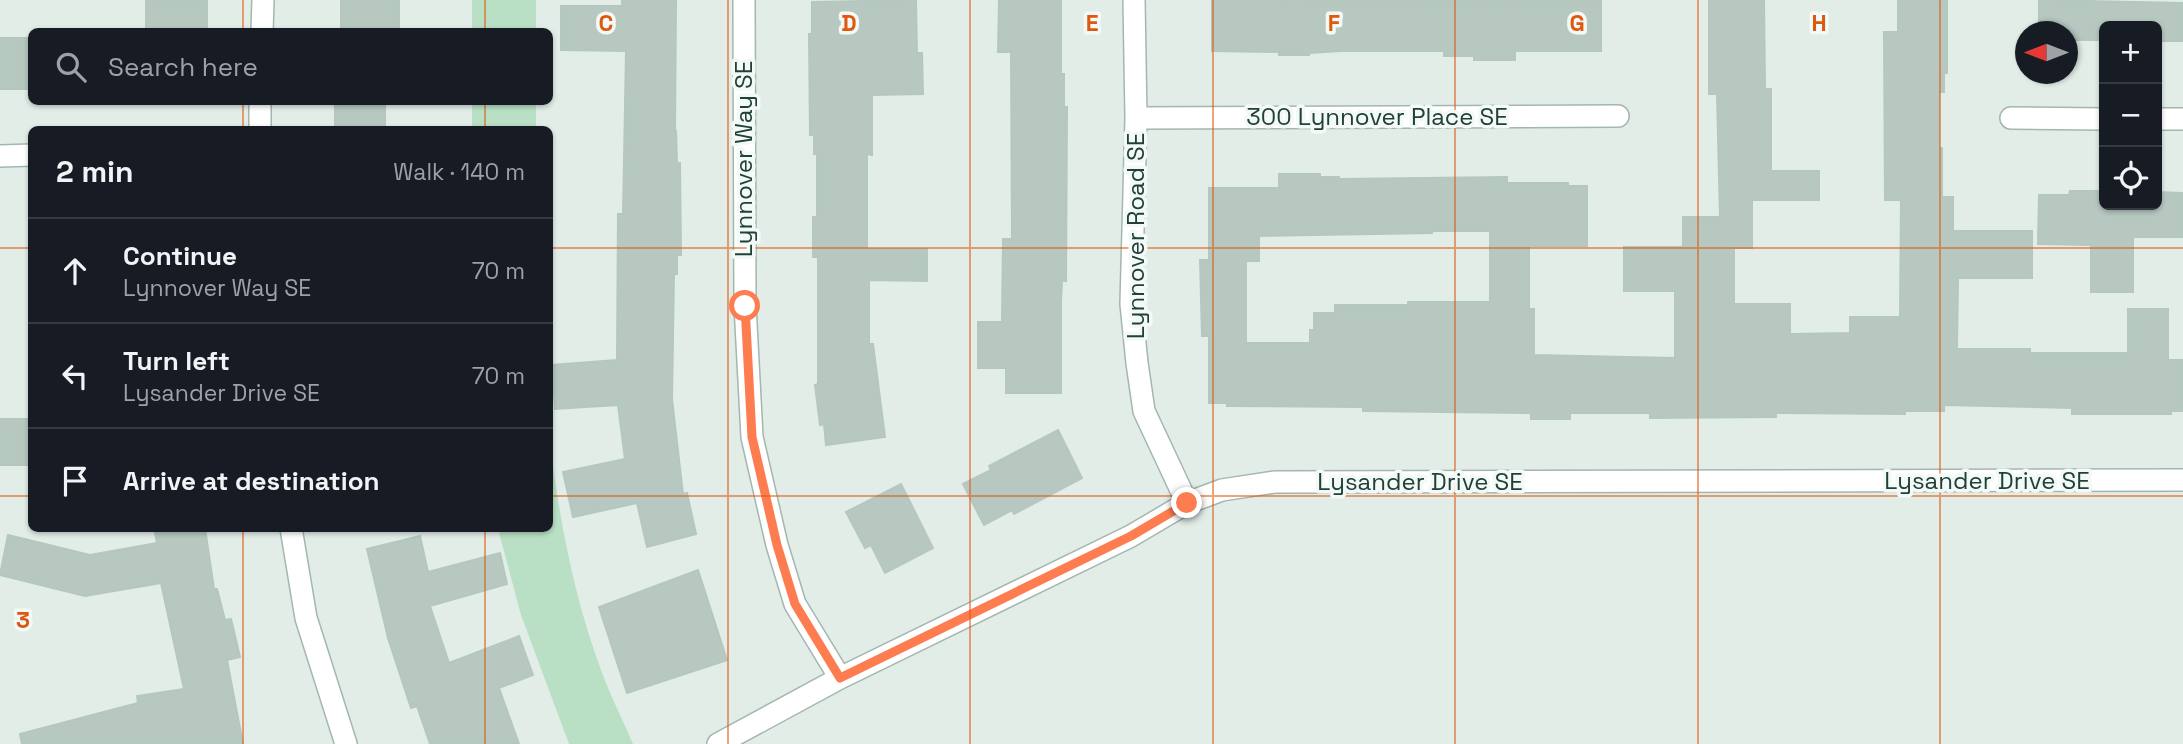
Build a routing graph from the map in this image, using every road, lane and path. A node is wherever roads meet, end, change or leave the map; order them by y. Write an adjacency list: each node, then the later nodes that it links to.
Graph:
1 (263, 0): 4 (street)
2 (744, 0): 18 (street, Lynnover Way SE)
3 (1134, 0): 7 (street, Lynnover Road SE)
4 (262, 28)
5 (260, 105): 12 (street)
6 (1618, 116): 7 (street, 300 Lynnover Place SE)
7 (1136, 118): 16 (street, Lynnover Road SE)
8 (2011, 118): 9 (street)
9 (2099, 119)
10 (2162, 119): 11 (street)
11 (2183, 120)
12 (260, 126)
13 (28, 155): 14 (street)
14 (0, 156)
15 (2183, 480): 16 (street, Lysander Drive SE)
16 (1187, 503): 18 (street, Lysander Drive SE)
17 (291, 532): 19 (street)
18 (840, 678): 20 (street, Lysander Drive SE)
19 (346, 744)
20 (718, 744)

